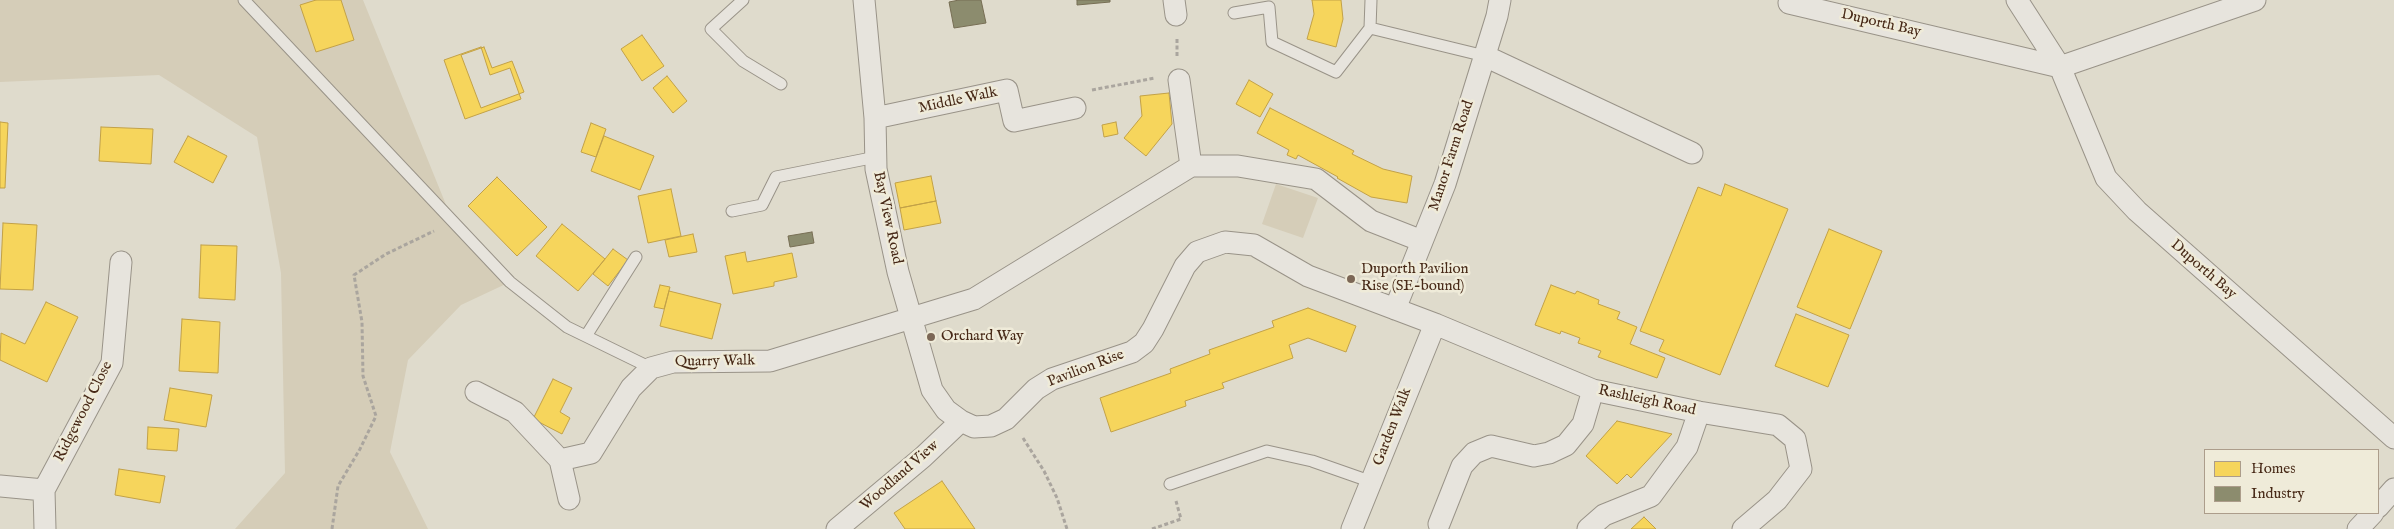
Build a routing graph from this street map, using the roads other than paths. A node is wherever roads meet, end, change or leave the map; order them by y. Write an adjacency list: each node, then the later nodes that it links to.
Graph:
1 (244, 0): 27 (lane)
2 (744, 0): 14 (lane)
3 (864, 0): 16 (street, Bay View Road)
4 (1371, 0): 10 (lane)
5 (1500, 0): 11 (street, Manor Farm Road)
6 (2017, 0): 12 (street, Duporth Bay)
7 (2254, 0): 12 (street)
8 (1789, 3): 12 (street, Duporth Bay)
9 (1234, 13): 10 (lane)
10 (1370, 28): 11 (lane)
11 (1485, 56): 17 (street); 21 (street, Manor Farm Road)
12 (2060, 67): 33 (street, Duporth Bay)
13 (1178, 77): 19 (street)
14 (781, 84)
15 (1075, 108): 16 (street, Middle Walk)
16 (875, 118): 18 (street, Bay View Road)
17 (1692, 153)
18 (876, 157): 20 (lane); 25 (street, Bay View Road)
19 (1192, 166): 21 (street); 25 (street)
20 (732, 211)
21 (1422, 241): 24 (street, Manor Farm Road)
22 (636, 257): 27 (lane)
23 (121, 262): 39 (street, Ridgewood Close)
24 (1395, 309): 26 (street, Rashleigh Road); 32 (street, Pavilion Rise)
25 (910, 318): 28 (street, Quarry Walk); 32 (street, Bay View Road)
26 (1435, 324): 29 (street, Rashleigh Road); 35 (street, Garden Walk)
27 (586, 336): 28 (lane)
28 (651, 368): 34 (street)
29 (1593, 390): 31 (street, Rashleigh Road); 43 (street)
30 (476, 392): 34 (street)
31 (1699, 412): 47 (street); 48 (street, Rashleigh Road)
32 (961, 421): 45 (street, Woodland View)
33 (2394, 438)
34 (560, 460): 40 (street)
35 (1372, 482): 36 (lane); 46 (street, Garden Walk)
36 (1170, 484)
37 (0, 486): 39 (street)
38 (2394, 489): 41 (street)
39 (44, 490): 44 (street, Ridgewood Close)
40 (569, 499)
41 (2379, 507)
42 (2372, 514): 49 (street)
43 (1438, 524)
44 (45, 529)
45 (837, 529)
46 (1352, 529)
47 (1588, 529)
48 (1743, 529)
49 (2358, 529)

